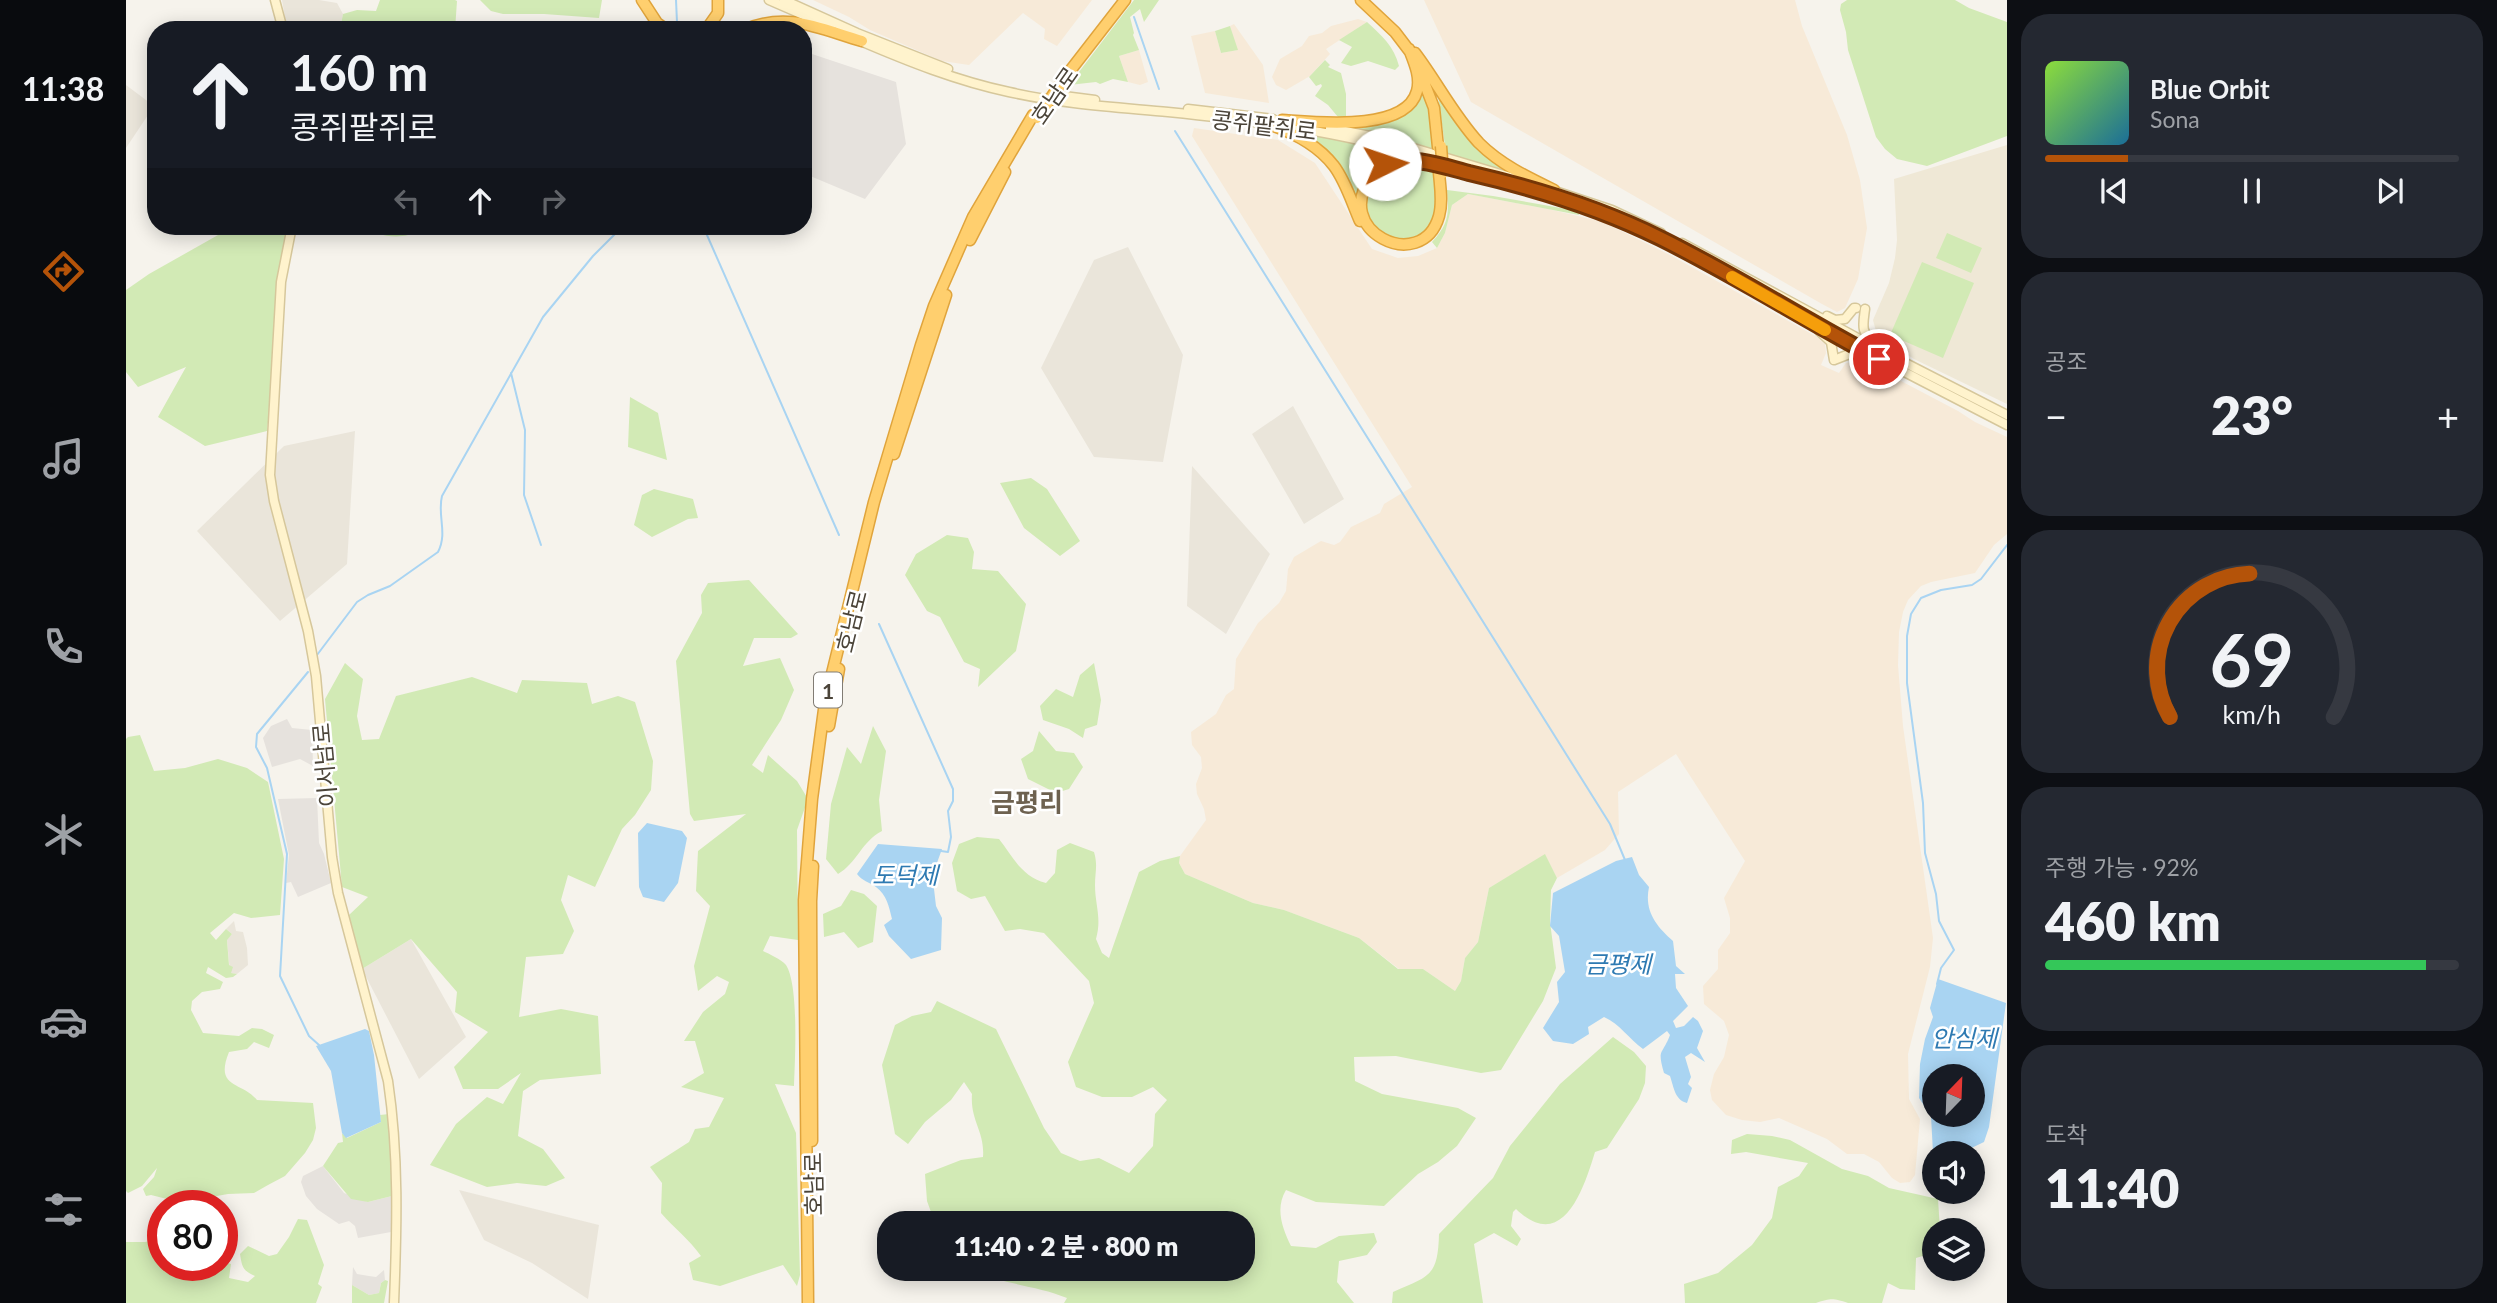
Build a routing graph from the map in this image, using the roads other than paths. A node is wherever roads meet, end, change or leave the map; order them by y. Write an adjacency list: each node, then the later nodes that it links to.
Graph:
1 (275, 0): 10 (main road)
2 (637, 0): 11 (highway)
3 (642, 0): 12 (highway)
4 (718, 0): 13 (highway)
5 (769, 0): 15 (main road, 콩쥐팥쥐로)
6 (784, 0): 18 (main road, 콩쥐팥쥐로)
7 (1361, 0): 16 (highway)
8 (1369, 0): 16 (highway)
9 (1122, 2): 17 (highway, 호남로 / 1)
10 (280, 21)
11 (650, 21)
12 (656, 21)
13 (712, 21)
14 (812, 26): 15 (highway)
15 (862, 41): 19 (main road, 콩쥐팥쥐로)
16 (1412, 51): 18 (highway); 20 (highway, bridge); 22 (highway)
17 (1035, 116): 30 (highway, 호남로 / 1); 36 (highway, 호남로 / 1)
18 (1282, 120): 22 (main road, 콩쥐팥쥐로)
19 (1265, 123): 20 (highway); 21 (main road, 콩쥐팥쥐로)
20 (1441, 173): 21 (highway)
21 (1489, 178): 25 (main road, 콩쥐팥쥐로)
22 (1553, 190): 24 (main road, 콩쥐팥쥐로)
23 (290, 235): 34 (main road, 이서남로)
24 (1820, 317): 26 (main road, 콩쥐팥쥐로); 26 (main road)
25 (1821, 327): 27 (main road, 콩쥐팥쥐로); 27 (main road)
26 (1878, 349): 28 (main road, 콩쥐팥쥐로)
27 (1862, 350): 29 (main road, 콩쥐팥쥐로)
28 (2007, 415)
29 (2007, 425)
30 (803, 971): 31 (highway); 33 (highway, 호남로 / 1)
31 (799, 1042)
32 (800, 1121): 33 (highway)
33 (807, 1258): 35 (highway, 호남로 / 1)
34 (394, 1303)
35 (808, 1303)
36 (815, 1303)

